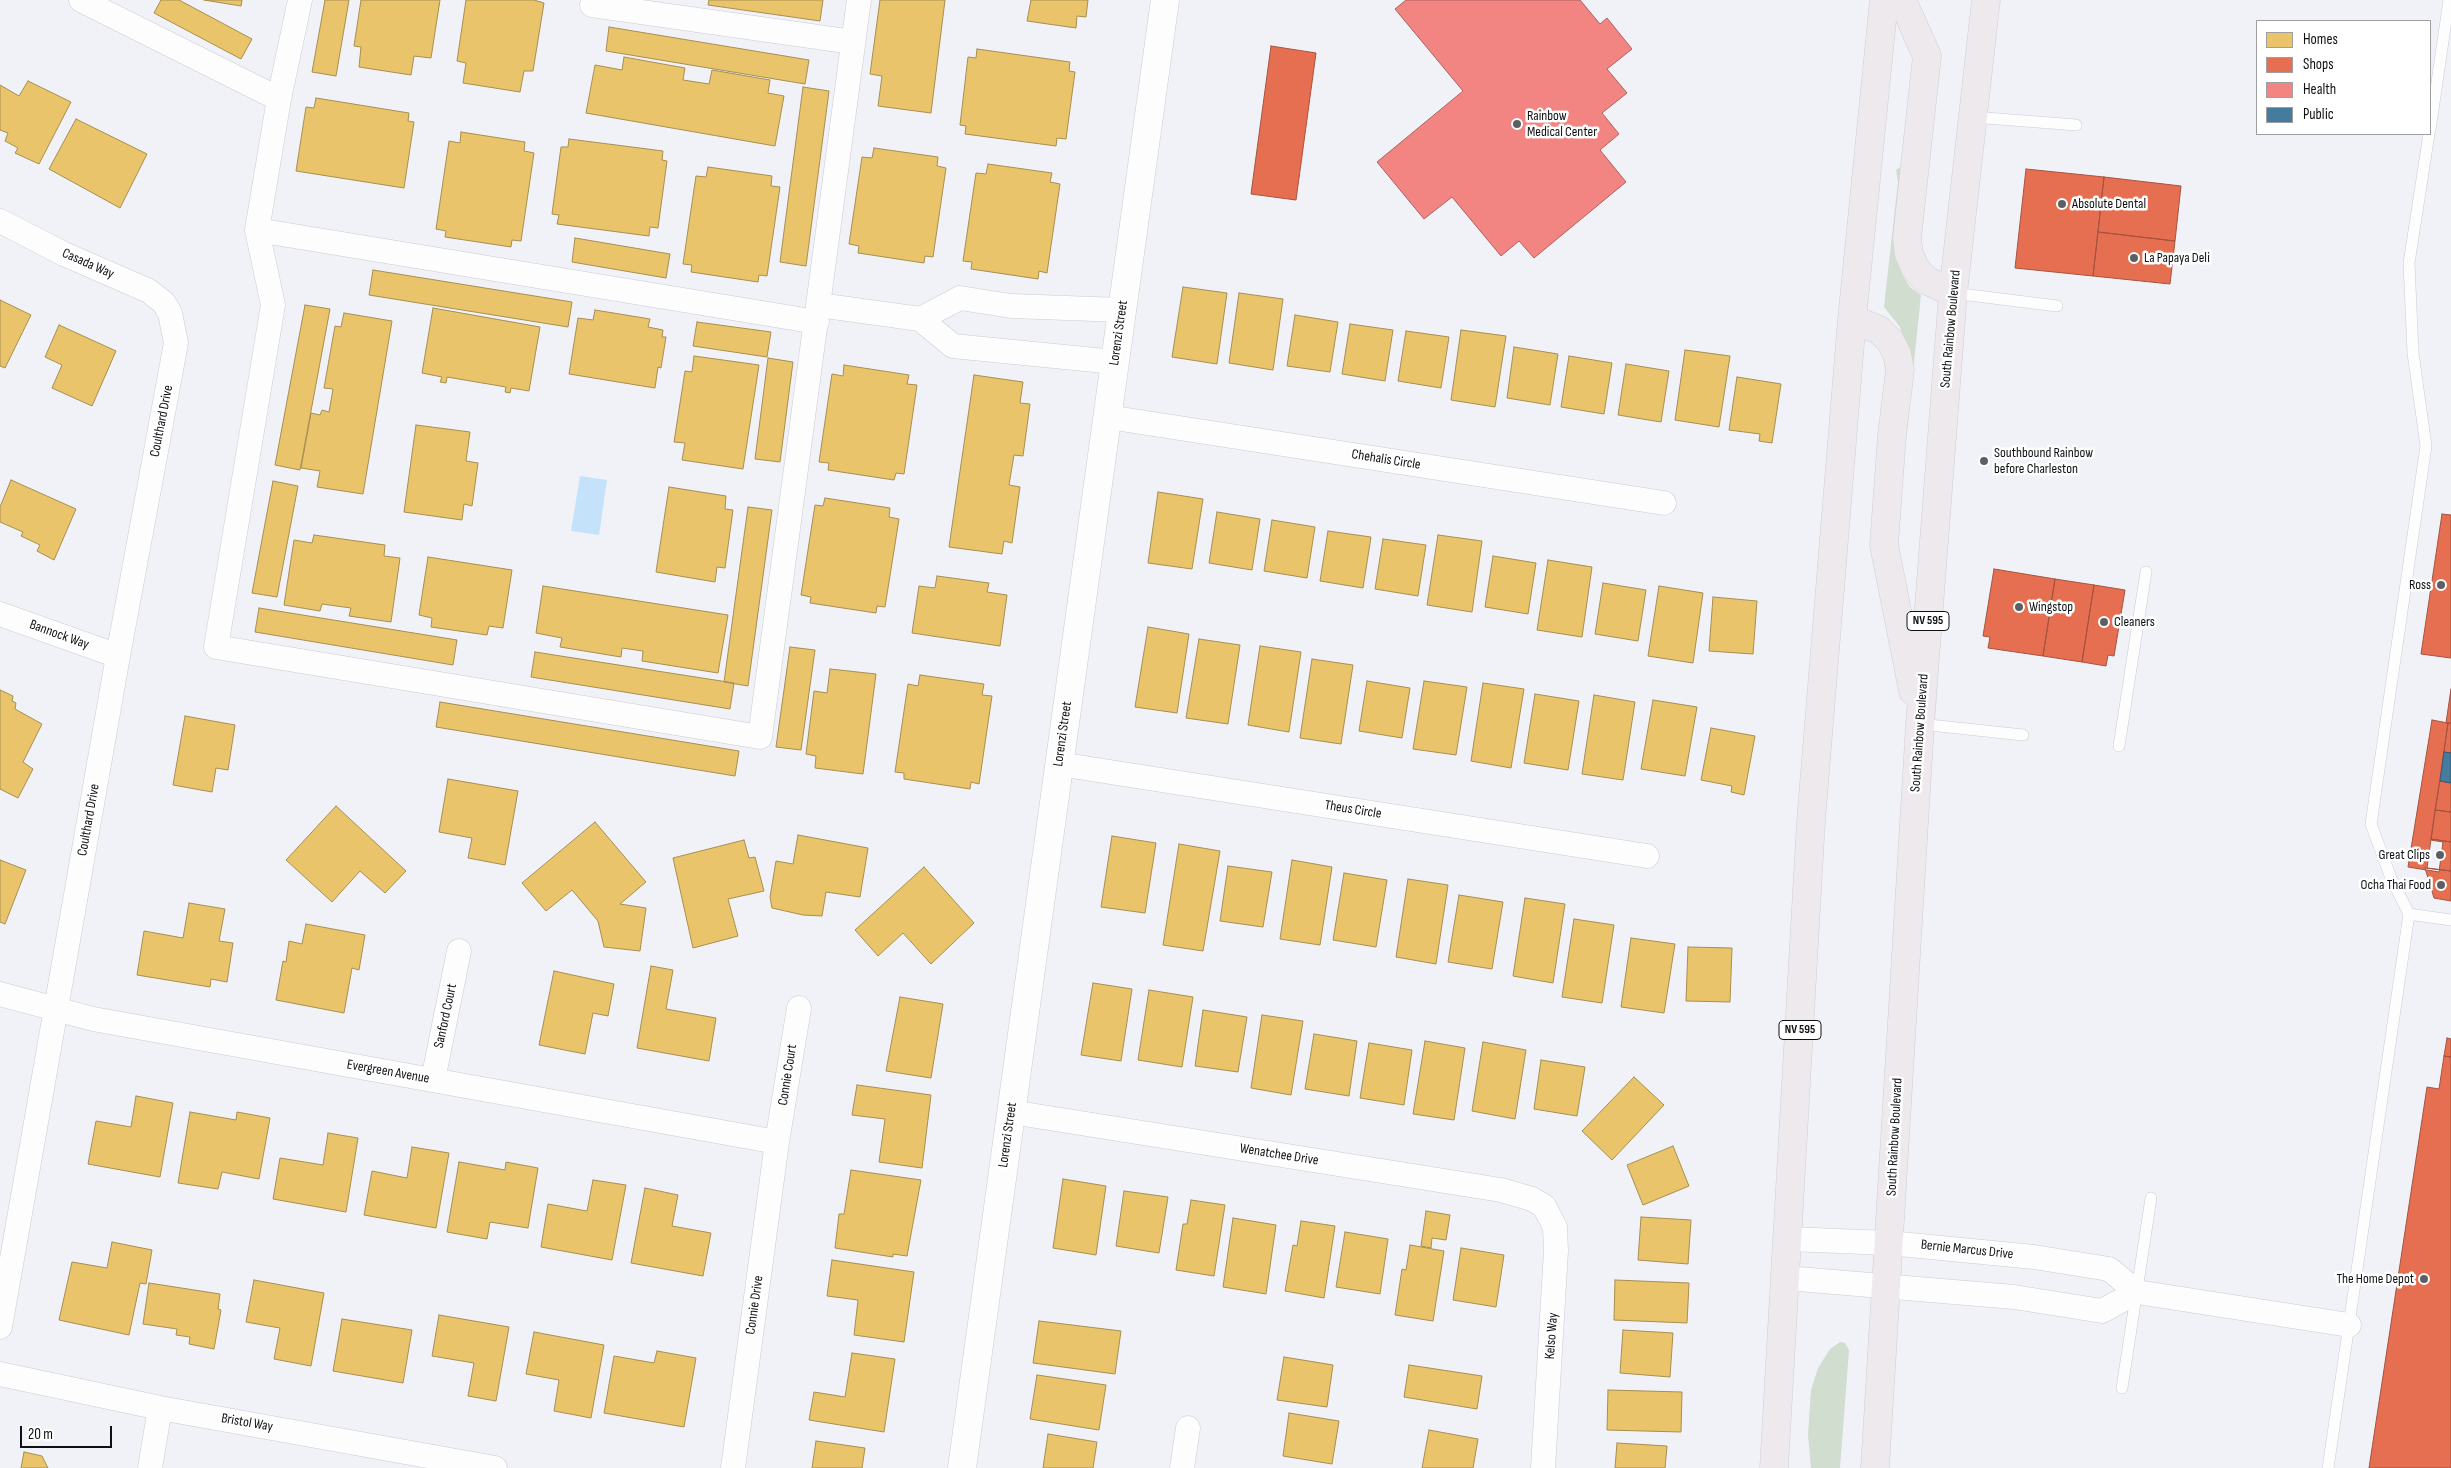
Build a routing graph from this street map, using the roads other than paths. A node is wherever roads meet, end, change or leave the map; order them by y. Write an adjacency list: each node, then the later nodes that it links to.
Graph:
1 (300, 0): 11 (street)
2 (859, 0): 10 (street)
3 (1165, 0): 20 (street, Lorenzi Street)
4 (1884, 0): 24 (main road, NV 595)
5 (1902, 0): 18 (main road)
6 (1986, 0): 12 (main road, South Rainbow Boulevard / NV 595)
7 (2449, 0): 13 (lane)
8 (92, 2): 11 (street)
9 (592, 5): 10 (street)
10 (853, 42): 22 (street)
11 (279, 99): 17 (street)
12 (1973, 117): 14 (lane); 18 (main road, South Rainbow Boulevard / NV 595)
13 (2431, 123)
14 (2076, 125)
15 (2429, 135): 36 (lane)
16 (0, 221): 21 (street, Casada Way)
17 (257, 230): 22 (street); 22 (street)
18 (1954, 293): 19 (lane); 31 (main road, South Rainbow Boulevard / NV 595)
19 (2057, 306)
20 (1122, 310): 23 (street); 25 (street, Lorenzi Street)
21 (170, 313): 30 (street, Coulthard Drive)
22 (818, 314): 23 (street)
23 (920, 319): 25 (street)
24 (1852, 319): 31 (main road); 47 (main road, NV 595)
25 (1115, 362): 26 (street, Lorenzi Street)
26 (1108, 417): 27 (street, Chehalis Circle); 34 (street, Lorenzi Street)
27 (1664, 503)
28 (2146, 572): 33 (lane)
29 (0, 614): 30 (street, Bannock Way)
30 (118, 656): 41 (street, Coulthard Drive)
31 (1920, 724): 32 (lane); 48 (main road, South Rainbow Boulevard / NV 595)
32 (2023, 735)
33 (2119, 746)
34 (1059, 764): 35 (street, Theus Circle); 43 (street, Lorenzi Street)
35 (1646, 856)
36 (2409, 914): 37 (lane); 52 (lane)
37 (2451, 920)
38 (459, 951): 42 (street, Sanford Court)
39 (0, 994): 41 (street, Evergreen Avenue)
40 (799, 1008): 44 (street, Connie Court)
41 (56, 1010): 42 (street, Evergreen Avenue); 53 (street, Coulthard Drive)
42 (432, 1080): 44 (street, Evergreen Avenue)
43 (1011, 1112): 46 (street, Wenatchee Drive); 62 (street, Lorenzi Street)
44 (778, 1142): 61 (street, Connie Drive)
45 (2151, 1198): 51 (lane)
46 (1544, 1206): 64 (street, Kelso Way)
47 (1788, 1239): 48 (street, Bernie Marcus Drive); 49 (main road, NV 595)
48 (1889, 1243): 50 (main road, South Rainbow Boulevard / NV 595); 51 (street, Bernie Marcus Drive)
49 (1786, 1278): 50 (street); 56 (main road, NV 595)
50 (1887, 1285): 51 (street); 67 (main road, South Rainbow Boulevard / NV 595)
51 (2137, 1292): 52 (street); 55 (lane)
52 (2349, 1325): 68 (lane)
53 (0, 1327)
54 (0, 1374): 57 (street, Bristol Way)
55 (2122, 1388)
56 (1778, 1395): 65 (main road, NV 595); 66 (main road)
57 (160, 1408): 59 (street); 60 (street, Bristol Way)
58 (1188, 1428): 63 (street)
59 (150, 1468)
60 (495, 1468)
61 (733, 1468)
62 (962, 1468)
63 (1182, 1468)
64 (1544, 1468)
65 (1774, 1468)
66 (1789, 1468)
67 (1874, 1468)
68 (2328, 1468)

